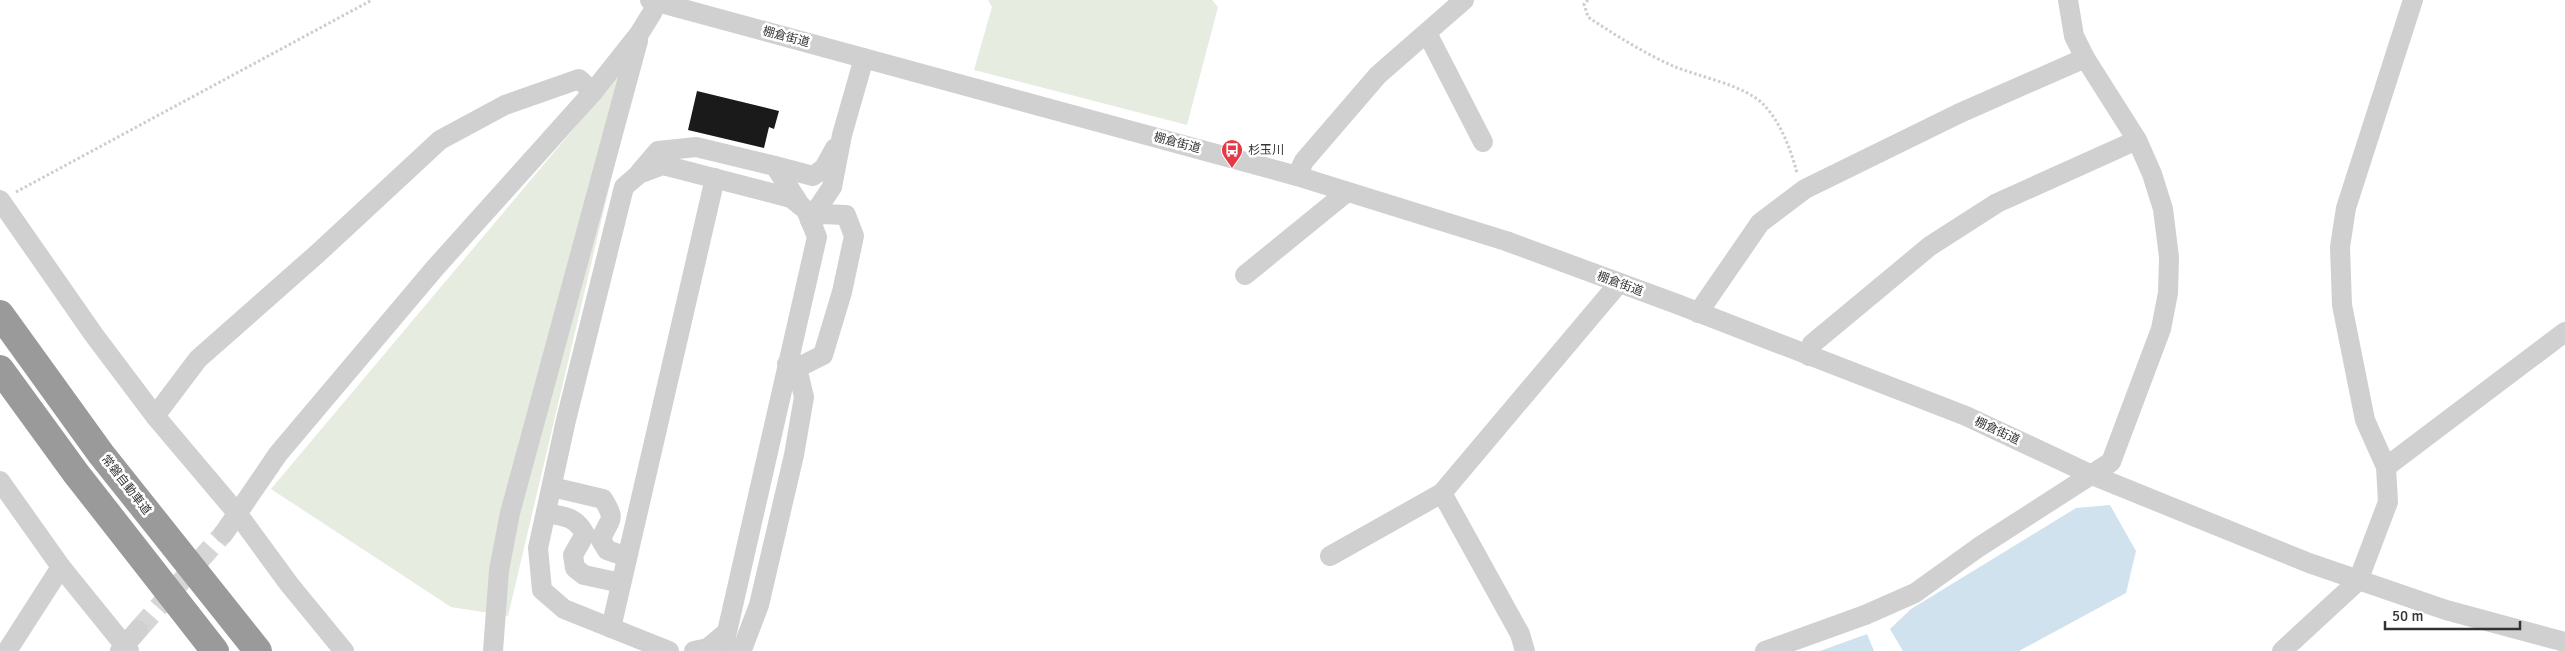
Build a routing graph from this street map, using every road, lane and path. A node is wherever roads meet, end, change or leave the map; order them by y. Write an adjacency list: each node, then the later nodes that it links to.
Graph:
1 (372, 0): 20 (path)
2 (1464, 0): 7 (street)
3 (1588, 0): 21 (path)
4 (2068, 0): 10 (street)
5 (2413, 0): 32 (street)
6 (655, 1): 8 (street); 9 (street, 棚倉街道)
7 (1427, 33): 14 (street); 17 (street)
8 (640, 34): 11 (street); 54 (street)
9 (864, 58): 12 (street); 17 (street, 棚倉街道)
10 (2085, 58): 13 (street); 21 (street)
11 (593, 92): 31 (street); 37 (street)
12 (842, 135): 15 (street); 22 (street)
13 (2137, 140): 28 (street); 33 (street)
14 (1483, 142)
15 (775, 166): 16 (street); 22 (street)
16 (639, 174): 18 (street); 35 (street)
17 (1297, 176): 19 (street, 棚倉街道)
18 (715, 178): 22 (street); 41 (street)
19 (1347, 192): 23 (street); 24 (street, 棚倉街道)
20 (0, 200): 31 (street)
21 (1790, 200): 25 (street)
22 (805, 212): 29 (street); 29 (street)
23 (1245, 275)
24 (1619, 283): 25 (street, 棚倉街道); 36 (street)
25 (1698, 313): 28 (street, 棚倉街道)
26 (0, 314): 52 (highway, 常磐自動車道)
27 (2565, 332): 32 (street)
28 (1809, 356): 33 (street, 棚倉街道)
29 (792, 366): 49 (street)
30 (0, 369): 51 (highway)
31 (155, 416): 37 (street)
32 (2386, 467): 43 (street)
33 (2092, 475): 43 (street, 棚倉街道); 57 (street)
34 (0, 481): 42 (street)
35 (552, 487): 38 (street); 41 (street)
36 (1442, 494): 40 (street); 56 (street)
37 (237, 513): 39 (street); 53 (street)
38 (546, 513): 44 (street); 45 (street)
39 (224, 533)
40 (1330, 556)
41 (627, 557): 44 (street)
42 (61, 567): 48 (street); 50 (street)
43 (2358, 581): 47 (street, 棚倉街道); 58 (street)
44 (621, 583): 45 (street)
45 (611, 628): 55 (street)
46 (138, 630): 48 (street)
47 (2565, 642)
48 (125, 649)
49 (701, 649)
50 (7, 651)
51 (215, 651)
52 (258, 651)
53 (344, 651)
54 (493, 651)
55 (669, 651)
56 (1525, 651)
57 (1765, 651)
58 (2282, 651)

